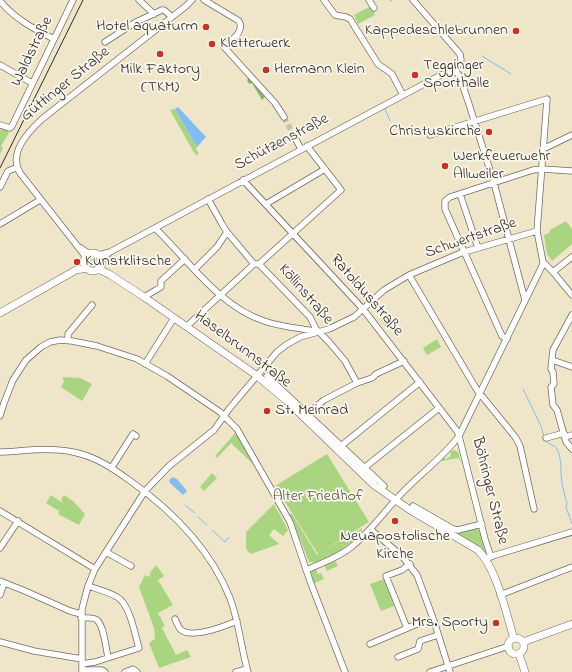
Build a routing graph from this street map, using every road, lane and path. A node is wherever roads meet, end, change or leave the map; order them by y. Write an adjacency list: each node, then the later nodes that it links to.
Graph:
1 (73, 0): 12 (street, Waldstraße)
2 (139, 0): 10 (street)
3 (192, 0): 11 (street, Güttinger Straße)
4 (204, 0): 18 (street)
5 (324, 0): 17 (street)
6 (369, 0): 9 (street)
7 (413, 0): 15 (street)
8 (0, 1): 12 (street)
9 (374, 8)
10 (154, 14): 11 (street); 13 (street, Güttinger Straße)
11 (172, 17): 27 (street, Güttinger Straße)
12 (54, 39): 16 (street, Waldstraße)
13 (105, 42)
14 (0, 65): 16 (street)
15 (455, 71): 17 (street, Schützenstraße); 19 (street)
16 (32, 83): 20 (street, Waldstraße)
17 (403, 95): 24 (street, Schützenstraße)
18 (284, 116)
19 (474, 121): 21 (street); 26 (street); 32 (street)
20 (0, 125)
21 (430, 135)
22 (572, 135): 26 (street)
23 (295, 138): 25 (street)
24 (307, 146): 25 (street, Schützenstraße); 29 (street)
25 (301, 149): 31 (street, Schützenstraße)
26 (543, 149): 28 (street)
27 (16, 168): 33 (street); 36 (street)
28 (542, 168): 30 (street); 32 (street); 40 (street)
29 (325, 169): 37 (street); 42 (street)
30 (572, 171)
31 (243, 180): 35 (street, Schützenstraße); 37 (street, Ratoldusstraße)
32 (494, 183): 34 (street); 43 (street)
33 (0, 188)
34 (460, 194): 44 (street); 45 (street)
35 (208, 199): 39 (street, Schützenstraße); 41 (street, Köllinstraße)
36 (40, 200): 38 (street); 48 (street)
37 (266, 204): 42 (street, Ratoldusstraße)
38 (0, 224)
39 (155, 228): 47 (street); 49 (street, Schützenstraße)
40 (537, 231): 43 (street, Schwertstraße); 50 (street)
41 (227, 232): 51 (street, Köllinstraße); 52 (street)
42 (293, 233): 51 (street); 60 (street, Ratoldusstraße)
43 (509, 240): 44 (street, Schwertstraße); 58 (street)
44 (478, 248): 45 (street, Schwertstraße)
45 (465, 251): 54 (street, Schwertstraße); 66 (street)
46 (572, 257): 53 (street)
47 (185, 259): 52 (street); 57 (street)
48 (87, 260): 49 (main road); 49 (main road); 61 (main road)
49 (100, 262): 57 (main road, Haselbrunnstraße)
50 (543, 262): 53 (street); 58 (street, Böhringer Straße)
51 (257, 264): 56 (street); 65 (street, Köllinstraße)
52 (195, 269): 56 (street)
53 (553, 272): 55 (street)
54 (409, 275): 60 (street, Schwertstraße); 76 (street)
55 (571, 292)
56 (220, 295): 64 (street); 65 (street)
57 (144, 297): 63 (main road, Haselbrunnstraße)
58 (525, 300): 66 (street, Böhringer Straße)
59 (92, 305): 67 (street)
60 (363, 309): 65 (street, Schwertstraße); 69 (street, Ratoldusstraße)
61 (0, 313)
62 (572, 315): 68 (street)
63 (174, 318): 64 (main road, Haselbrunnstraße); 70 (street)
64 (187, 326): 72 (main road, Haselbrunnstraße)
65 (318, 331): 72 (street, Schwertstraße); 75 (street, Köllinstraße)
66 (507, 339): 76 (street, Böhringer Straße)
67 (68, 340): 70 (street); 79 (street)
68 (552, 360): 71 (street); 81 (street)
69 (404, 361): 74 (street, Ratoldusstraße); 75 (street)
70 (145, 364): 80 (street)
71 (572, 367)
72 (256, 375): 80 (street, Schwertstraße); 93 (main road, Haselbrunnstraße)
73 (267, 376): 78 (street, Haselbrunnstraße)
74 (420, 382): 77 (street, Ratoldusstraße); 86 (street)
75 (357, 383): 78 (street)
76 (481, 393): 84 (street, Böhringer Straße); 95 (street)
77 (439, 408): 84 (street, Ratoldusstraße); 90 (street)
78 (307, 414): 86 (street, Haselbrunnstraße)
79 (0, 416)
80 (225, 416): 92 (street, Schwertstraße); 108 (street)
81 (564, 435): 82 (street); 85 (street); 87 (street)
82 (572, 435)
83 (136, 436): 89 (street)
84 (459, 436): 93 (street); 98 (street, Böhringer Straße)
85 (546, 438)
86 (341, 446): 90 (street, Haselbrunnstraße)
87 (572, 449)
88 (0, 452): 89 (street)
89 (112, 467): 92 (street)
90 (364, 468): 91 (street, Haselbrunnstraße)
91 (384, 486)
92 (145, 491): 102 (street, Schwertstraße); 115 (street)
93 (395, 500): 99 (street); 103 (main road, Haselbrunnstraße)
94 (413, 506): 98 (street)
95 (534, 509)
96 (0, 510): 97 (street)
97 (18, 521): 101 (street); 107 (street)
98 (482, 524): 103 (street, Böhringer Straße)
99 (370, 529): 104 (street); 108 (street)
100 (572, 532): 103 (street)
101 (0, 548)
102 (106, 552): 105 (street); 107 (street, Schwertstraße)
103 (488, 557): 112 (main road, Böhringer Straße)
104 (410, 564): 116 (street); 118 (street)
105 (130, 566)
106 (572, 567): 112 (street)
107 (95, 569): 110 (street, Schwertstraße)
108 (306, 570): 136 (street)
109 (2, 582): 111 (street); 113 (street)
110 (88, 586): 113 (street, Schwertstraße); 126 (street)
111 (0, 595)
112 (500, 595): 120 (main road, Böhringer Straße)
113 (81, 616): 126 (street); 128 (street, Schwertstraße)
114 (175, 619): 115 (street)
115 (237, 621): 130 (street)
116 (434, 621): 118 (street); 119 (street)
117 (572, 624): 122 (main road)
118 (406, 628): 123 (street)
119 (438, 635): 127 (street); 129 (street)
120 (514, 639): 122 (main road); 124 (main road)
121 (0, 642): 128 (street)
122 (523, 642): 125 (main road)
123 (370, 644)
124 (509, 646): 125 (main road); 129 (street)
125 (519, 654): 138 (main road)
126 (108, 657): 128 (street)
127 (398, 657)
128 (82, 662): 131 (street, Schwertstraße)
129 (449, 669): 137 (street)
130 (247, 670): 135 (street)
131 (82, 671): 132 (street)
132 (105, 672)
133 (125, 672): 134 (street)
134 (137, 672)
135 (236, 672)
136 (344, 672)
137 (430, 672)
138 (525, 672)

